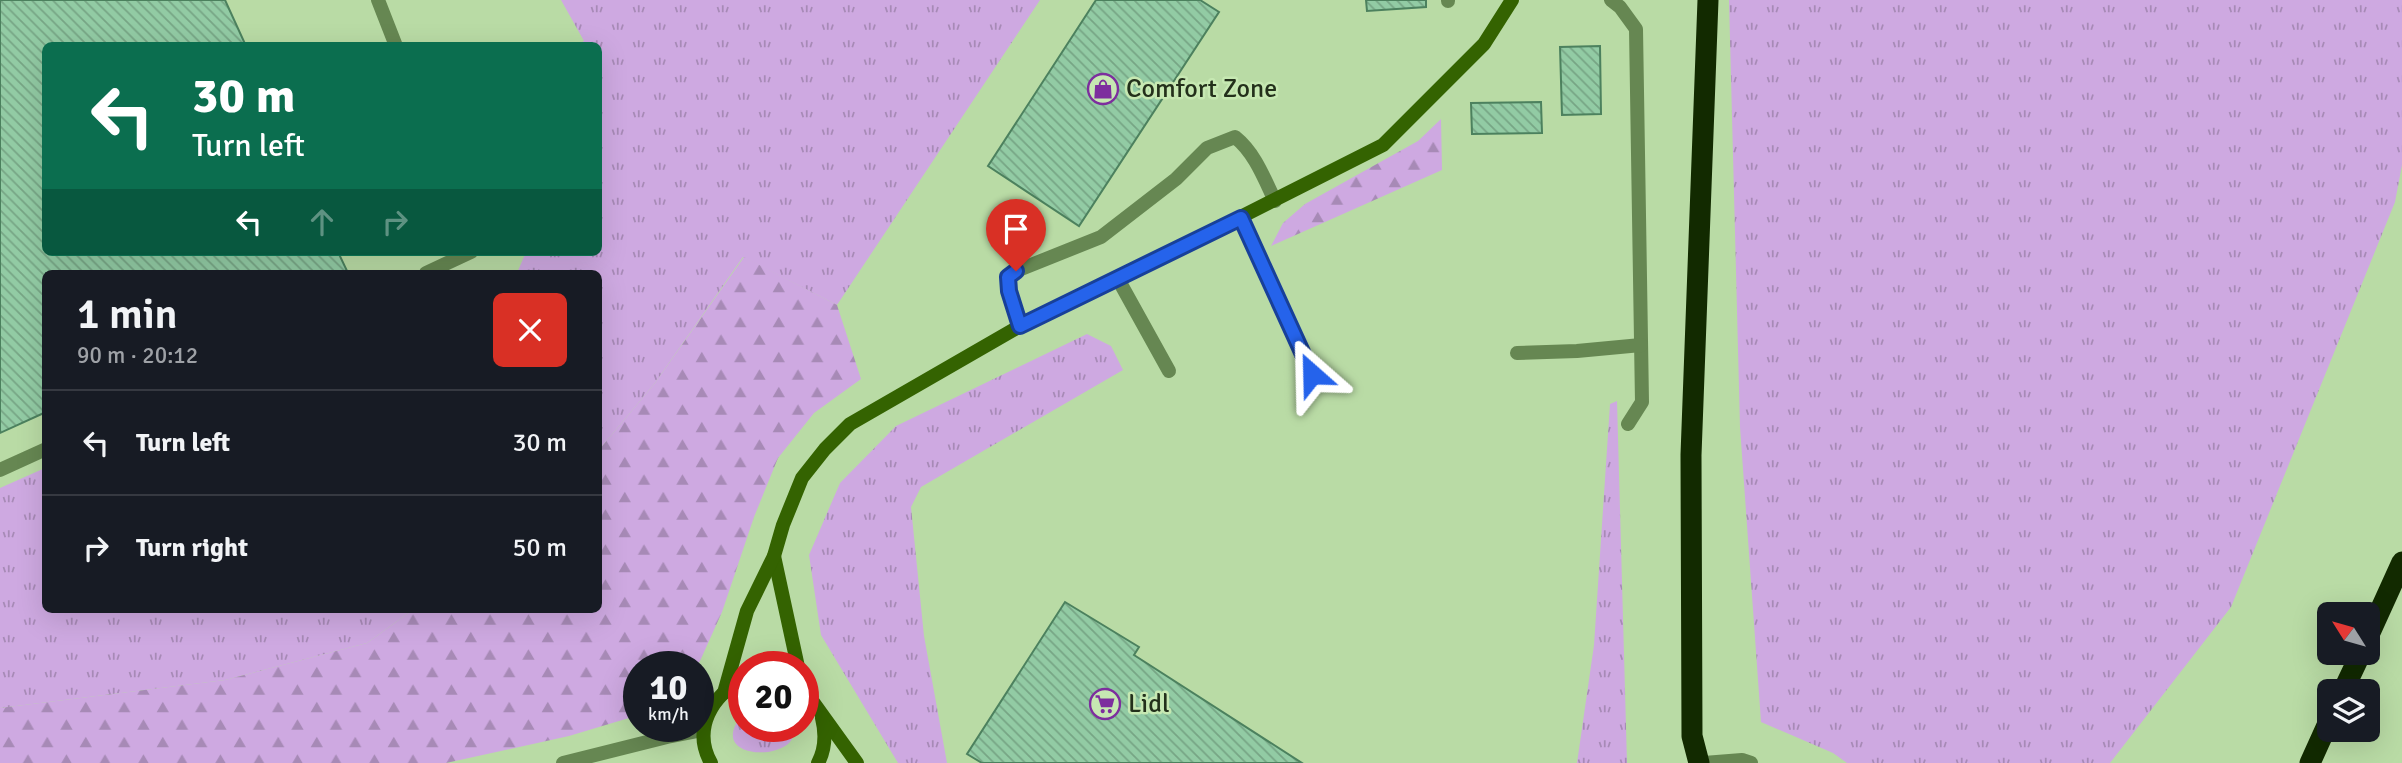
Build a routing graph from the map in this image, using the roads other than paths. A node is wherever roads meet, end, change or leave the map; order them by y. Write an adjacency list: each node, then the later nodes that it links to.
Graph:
1 (378, 0): 5 (lane)
2 (1512, 0): 6 (street)
3 (1611, 0): 12 (lane)
4 (1707, 0): 35 (highway)
5 (394, 42)
6 (1275, 201): 7 (street); 11 (lane)
7 (1241, 218): 10 (street); 15 (lane)
8 (462, 256): 9 (lane)
9 (432, 270)
10 (1118, 279): 11 (street); 14 (lane)
11 (1020, 326): 19 (street)
12 (1641, 345): 13 (lane); 16 (lane)
13 (1517, 353)
14 (1169, 371)
15 (1312, 374)
16 (1628, 424)
17 (42, 451): 18 (lane)
18 (0, 470)
19 (774, 556): 22 (street); 24 (street)
20 (2402, 562): 21 (highway)
21 (2380, 611)
22 (795, 651)
23 (728, 687): 24 (street)
24 (724, 692): 25 (street)
25 (714, 702)
26 (819, 711): 27 (street)
27 (822, 716): 33 (street); 34 (street)
28 (644, 742): 32 (lane)
29 (704, 742): 31 (street)
30 (2320, 742): 37 (highway)
31 (709, 761)
32 (564, 763)
33 (818, 763)
34 (857, 763)
35 (1701, 763): 36 (lane)
36 (1751, 763)
37 (2310, 763)

